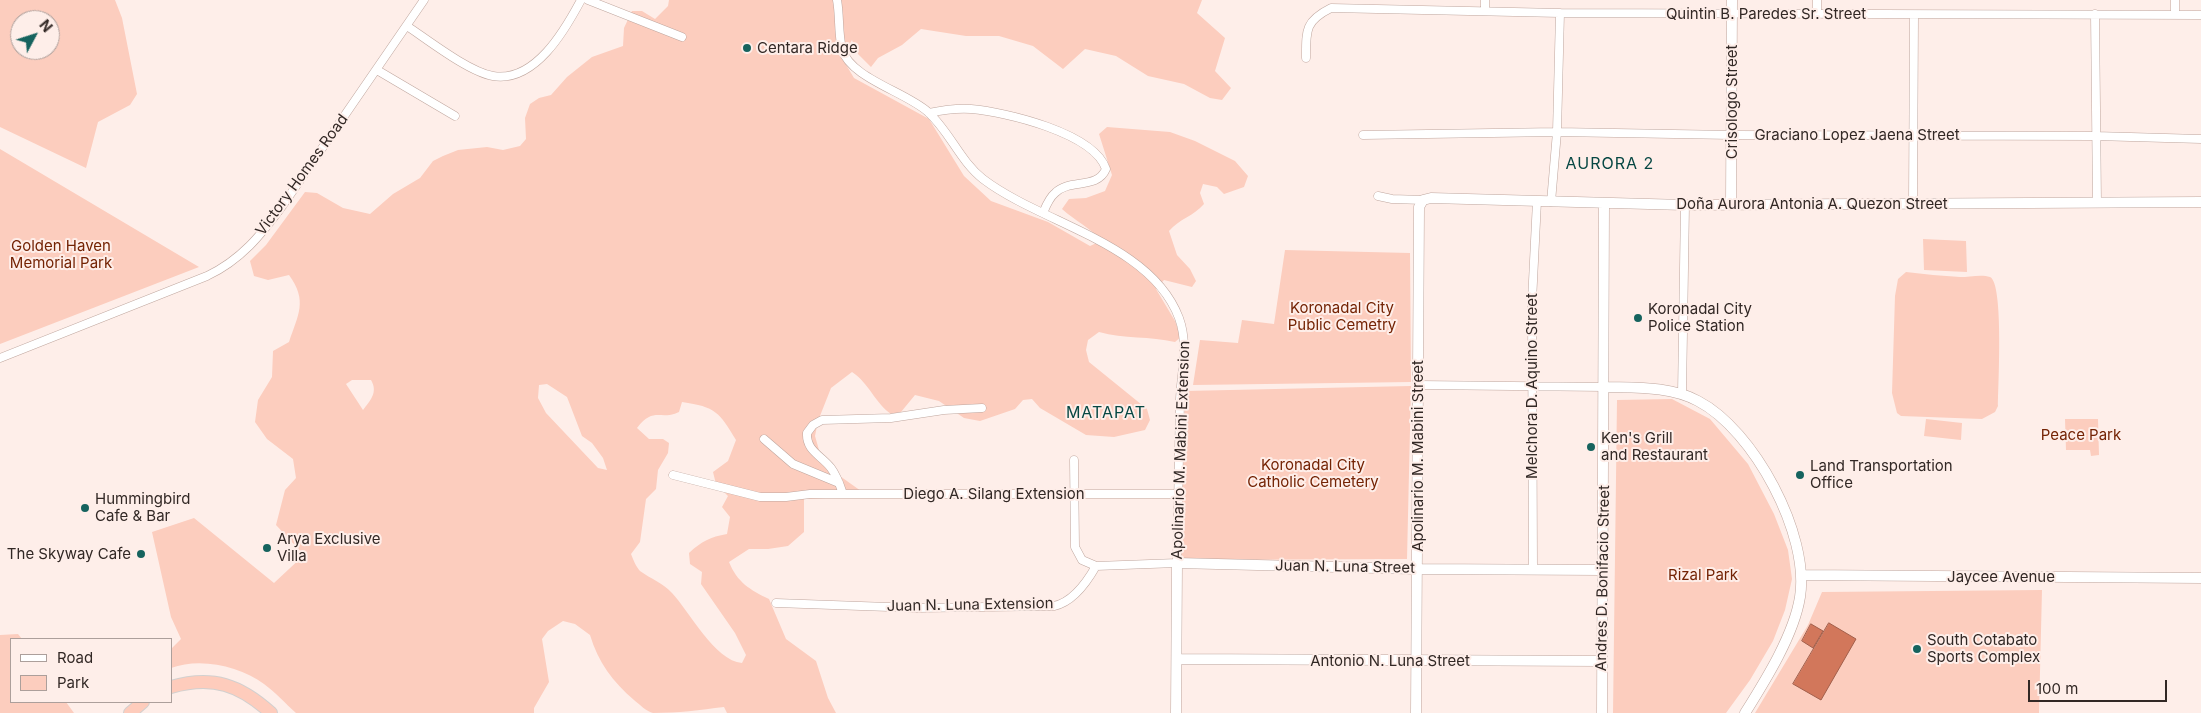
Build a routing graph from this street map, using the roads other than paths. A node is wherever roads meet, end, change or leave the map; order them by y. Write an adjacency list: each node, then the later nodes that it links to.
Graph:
1 (424, 0): 18 (street, Victory Homes Road)
2 (581, 0): 18 (street)
3 (588, 0): 19 (street)
4 (837, 0): 22 (street, Apolinario M. Mabini Extension)
5 (1485, 0): 10 (street)
6 (1732, 0): 13 (street, Crisologo Street)
7 (1817, 0): 12 (street)
8 (2176, 0): 16 (street)
9 (1330, 4): 10 (street, Quintin B. Paredes Sr. Street); 20 (street)
10 (1485, 12): 11 (street, Quintin B. Paredes Sr. Street)
11 (1560, 13): 13 (street, Quintin B. Paredes Sr. Street); 24 (street)
12 (1817, 13): 13 (street, Quintin B. Paredes Sr. Street); 15 (street, Quintin B. Paredes Sr. Street)
13 (1732, 14): 26 (street, Crisologo Street)
14 (2095, 14): 15 (street, Quintin B. Paredes Sr. Street); 16 (street, Quintin B. Paredes Sr. Street); 28 (street)
15 (1914, 15): 27 (street)
16 (2175, 15): 17 (street, Quintin B. Paredes Sr. Street)
17 (2201, 15)
18 (406, 26): 21 (street, Victory Homes Road)
19 (682, 37)
20 (1306, 58)
21 (377, 70): 23 (street); 41 (street, Victory Homes Road)
22 (929, 113): 40 (street, Apolinario M. Mabini Extension); 40 (street)
23 (455, 116)
24 (1557, 132): 25 (street, Graciano Lopez Jaena Street); 26 (street, Graciano Lopez Jaena Street); 33 (street)
25 (1363, 135)
26 (1732, 135): 27 (street, Graciano Lopez Jaena Street); 39 (street, Crisologo Street)
27 (1914, 135): 28 (street, Graciano Lopez Jaena Street); 36 (street)
28 (2095, 136): 29 (street, Graciano Lopez Jaena Street); 37 (street)
29 (2201, 139)
30 (1378, 196): 31 (street)
31 (1423, 200): 32 (street, Doña Aurora Antonia A. Quezon Street); 42 (street, Apolinario M. Mabini Street)
32 (1537, 201): 33 (street, Doña Aurora Antonia A. Quezon Street); 43 (street, Melchora D. Aquino Street)
33 (1551, 202): 35 (street, Doña Aurora Antonia A. Quezon Street)
34 (2201, 202): 37 (street, Doña Aurora Antonia A. Quezon Street)
35 (1604, 203): 38 (street, Doña Aurora Antonia A. Quezon Street); 44 (street, Andres D. Bonifacio Street)
36 (1913, 203): 37 (street, Doña Aurora Antonia A. Quezon Street); 39 (street, Doña Aurora Antonia A. Quezon Street)
37 (2096, 203)
38 (1685, 205): 39 (street, Doña Aurora Antonia A. Quezon Street); 45 (street)
39 (1731, 205)
40 (1043, 213): 53 (street, Apolinario M. Mabini Extension)
41 (0, 358)
42 (1419, 385): 43 (street); 56 (street, Apolinario M. Mabini Street)
43 (1532, 385): 44 (street); 57 (street, Melchora D. Aquino Street)
44 (1605, 387): 45 (street); 58 (street, Andres D. Bonifacio Street)
45 (1682, 394): 59 (street)
46 (982, 408): 50 (street)
47 (764, 439): 50 (street)
48 (1074, 460): 52 (street)
49 (673, 475): 51 (street, Diego A. Silang Extension)
50 (839, 483): 51 (street)
51 (842, 494): 52 (street, Diego A. Silang Extension)
52 (1075, 494): 53 (street, Diego A. Silang Extension); 55 (street)
53 (1178, 494): 54 (street, Apolinario M. Mabini Extension)
54 (1177, 563): 55 (street); 56 (street, Juan N. Luna Street); 62 (street, Apolinario M. Mabini Extension)
55 (1096, 566): 61 (street, Juan N. Luna Extension)
56 (1417, 569): 57 (street, Juan N. Luna Street); 64 (street, Apolinario M. Mabini Street)
57 (1533, 570): 58 (street, Juan N. Luna Street)
58 (1603, 570): 63 (street, Andres D. Bonifacio Street)
59 (1801, 575): 60 (street, Jaycee Avenue); 72 (street)
60 (2201, 578)
61 (776, 602)
62 (1177, 659): 64 (street, Antonio N. Luna Street); 69 (street, Apolinario M. Mabini Extension)
63 (1602, 660): 64 (street, Antonio N. Luna Street); 71 (street, Andres D. Bonifacio Street)
64 (1416, 661): 70 (street, Apolinario M. Mabini Street)
65 (172, 687): 68 (highway)
66 (142, 703): 67 (highway)
67 (130, 713)
68 (271, 713)
69 (1176, 713)
70 (1416, 713)
71 (1602, 713)
72 (1745, 713)

